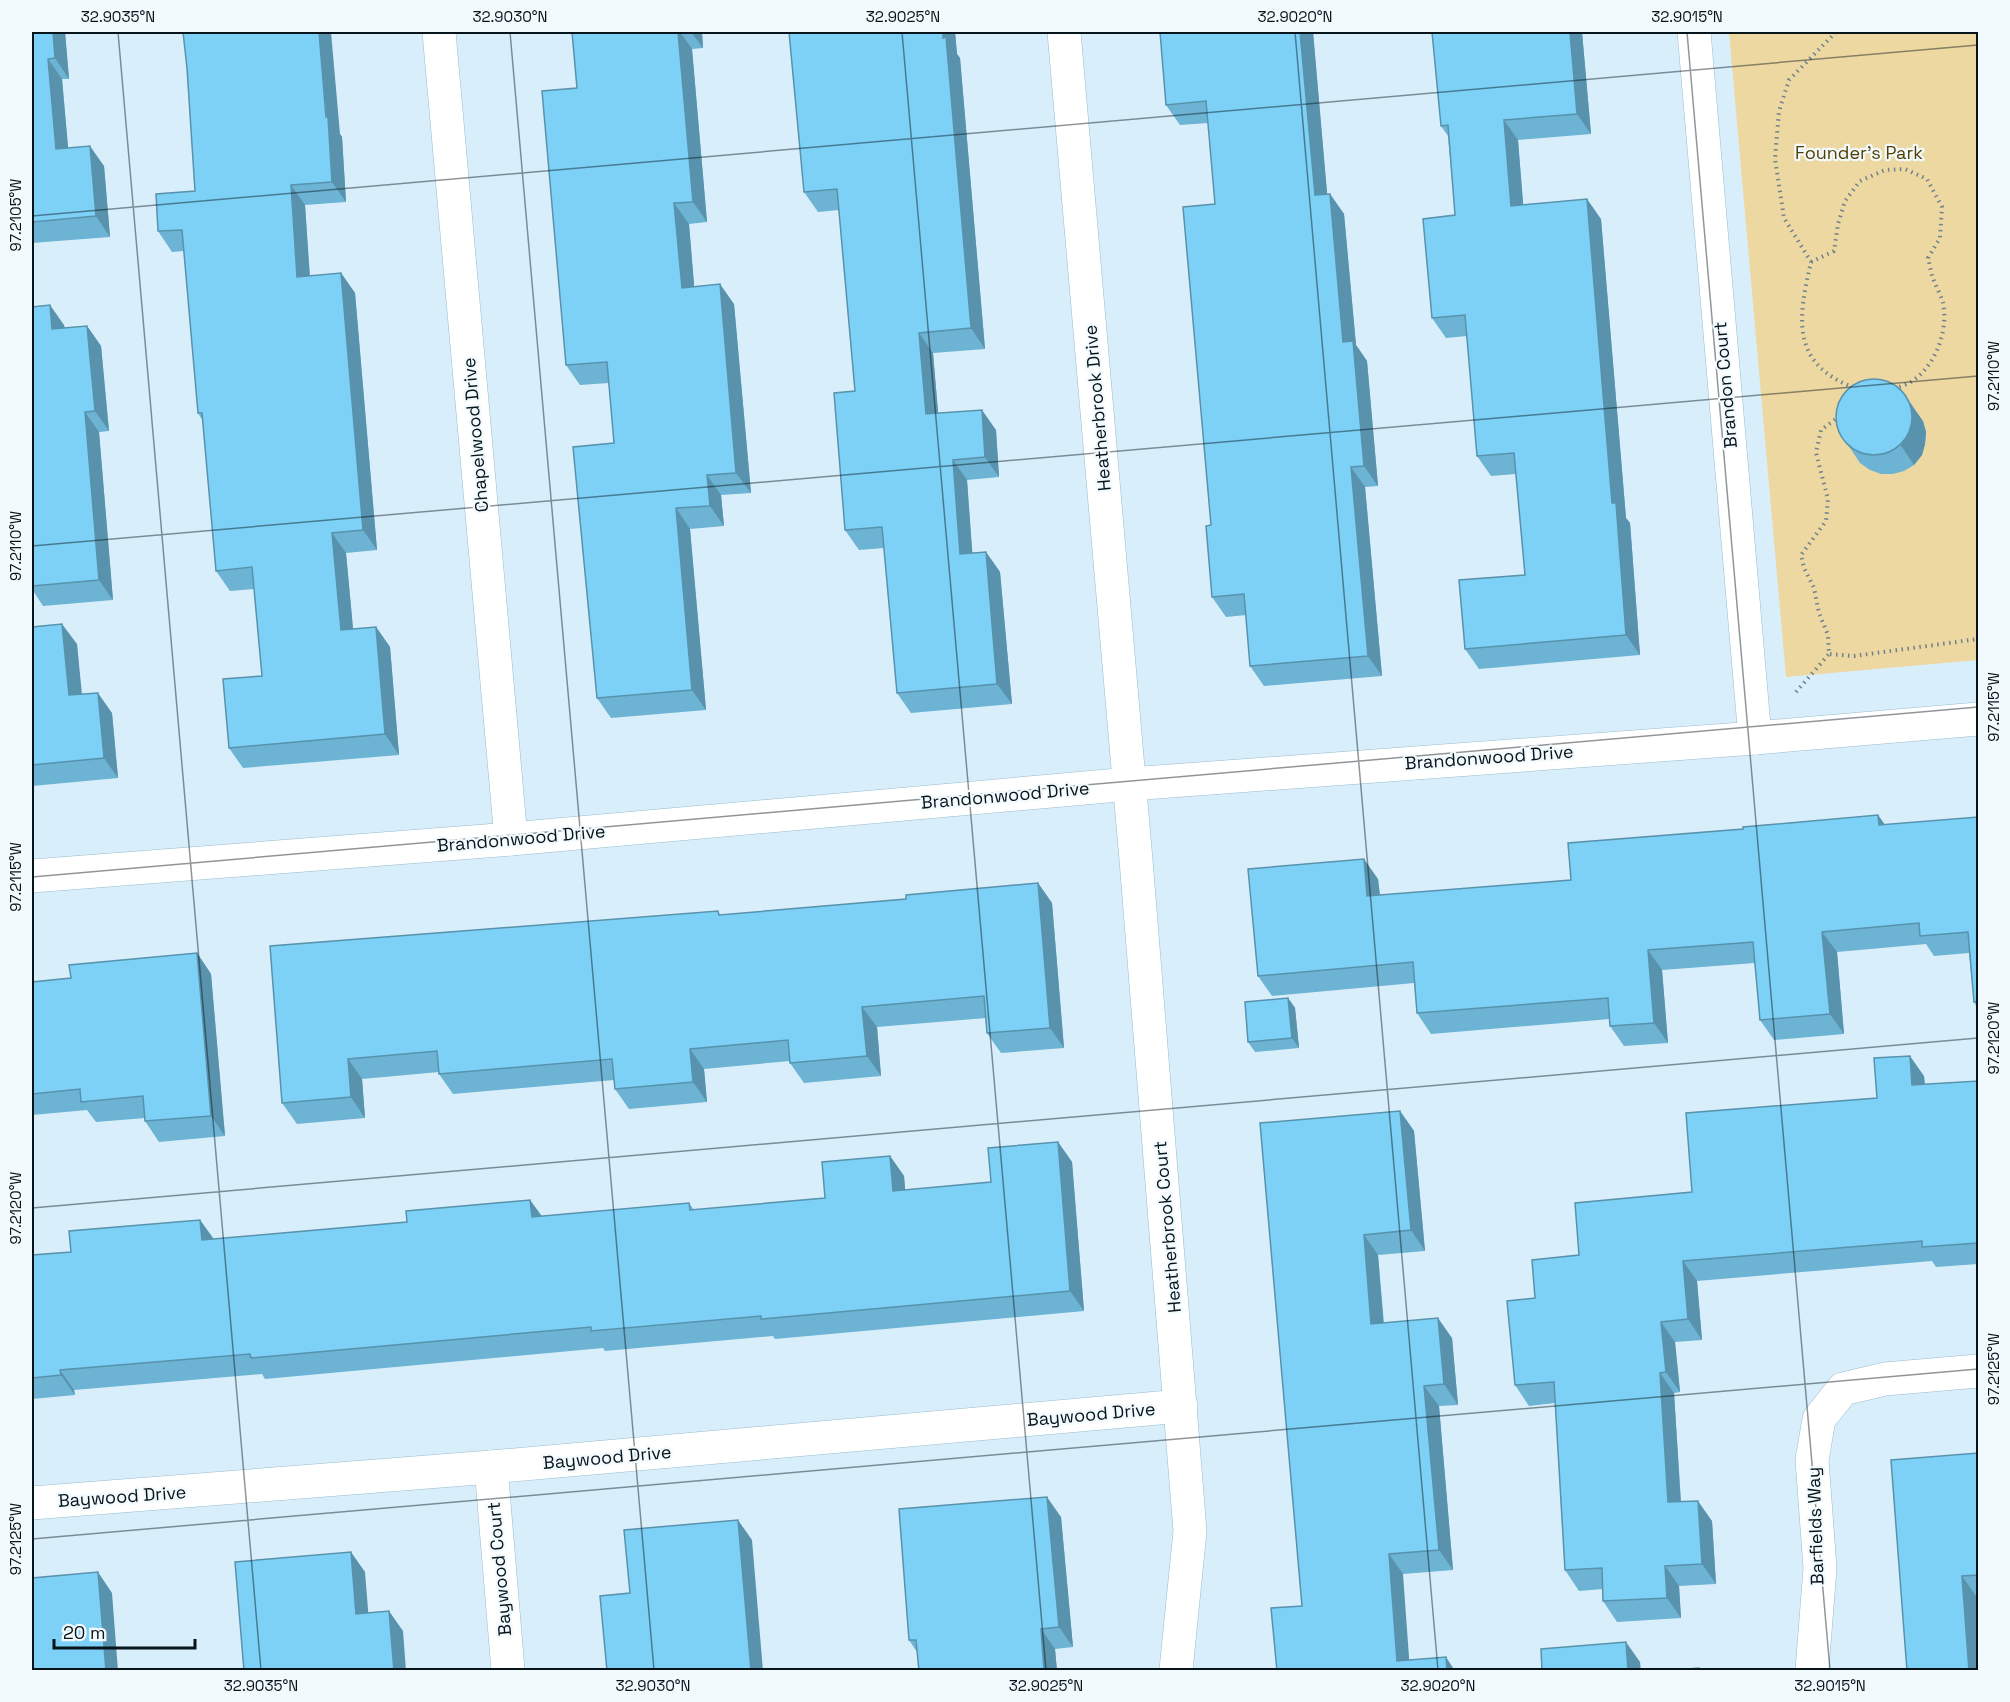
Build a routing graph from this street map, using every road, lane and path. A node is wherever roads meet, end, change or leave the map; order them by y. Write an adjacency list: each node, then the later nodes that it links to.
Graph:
1 (439, 32): 13 (street, Chapelwood Drive)
2 (1064, 32): 12 (street, Heatherbrook Drive)
3 (1694, 32): 11 (street, Brandon Court)
4 (1833, 33): 5 (path)
5 (1812, 262): 6 (path); 7 (path)
6 (1885, 389)
7 (1865, 391)
8 (1845, 412): 9 (path)
9 (1978, 639)
10 (1978, 719): 11 (street, Brandonwood Drive)
11 (1755, 738): 12 (street, Brandonwood Drive)
12 (1130, 784): 13 (street, Brandonwood Drive); 16 (street, Heatherbrook Court)
13 (511, 839): 14 (street, Brandonwood Drive)
14 (32, 876)
15 (1978, 1371): 21 (street, Barfields Way)
16 (1181, 1406): 17 (street, Baywood Drive); 20 (street, Heatherbrook Court)
17 (491, 1467): 18 (street, Baywood Drive); 19 (street, Baywood Court)
18 (32, 1503)
19 (508, 1671)
20 (1176, 1671)
21 (1812, 1671)

